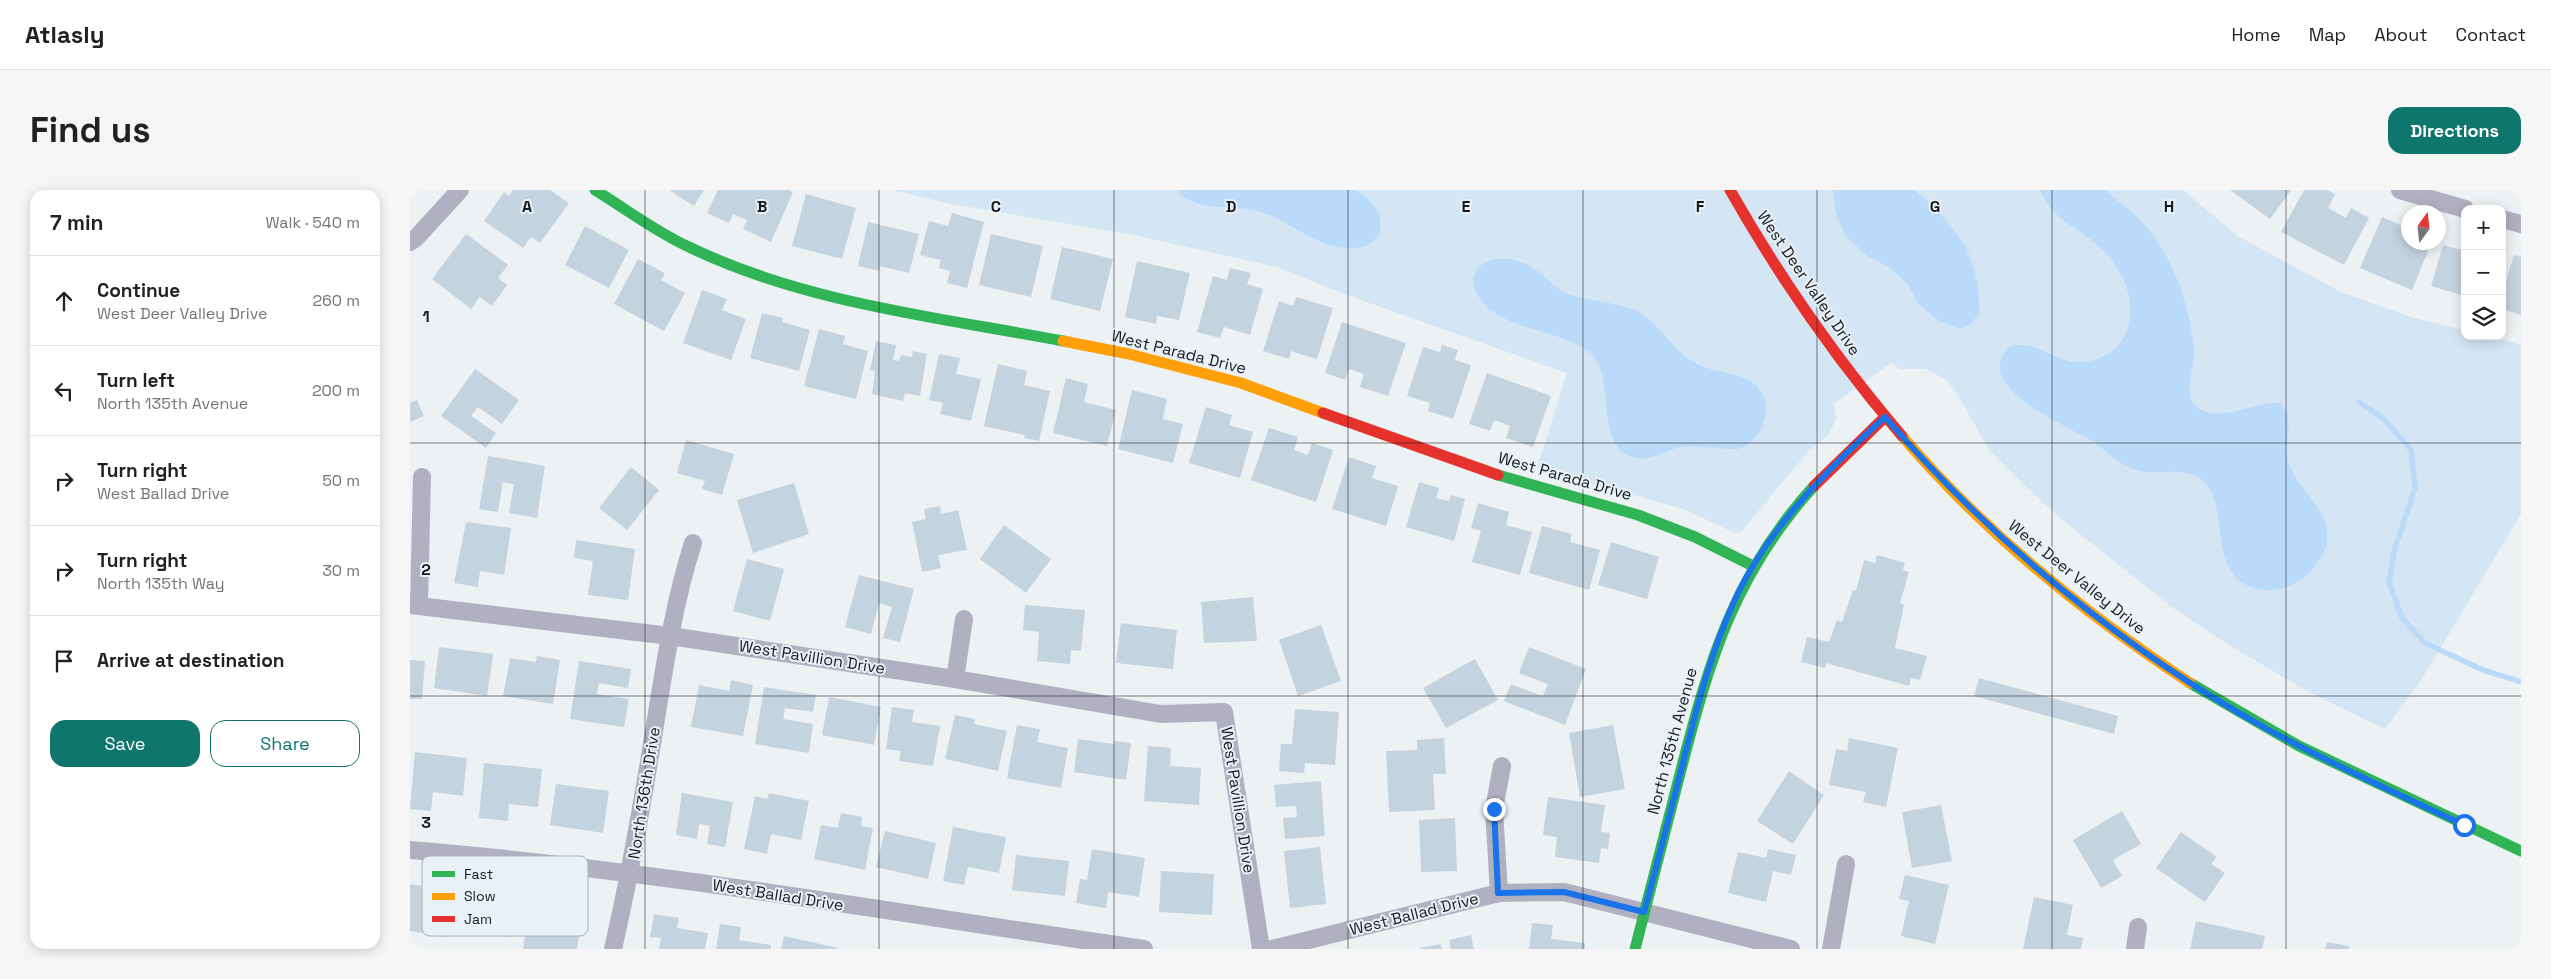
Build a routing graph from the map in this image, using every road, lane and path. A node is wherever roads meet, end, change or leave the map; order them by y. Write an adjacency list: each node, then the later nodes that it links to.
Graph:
1 (460, 190): 8 (street)
2 (595, 190): 12 (street, West Parada Drive)
3 (1730, 190): 9 (street, West Deer Valley Drive)
4 (2400, 190): 5 (street)
5 (2461, 208)
6 (2506, 220): 7 (street)
7 (2521, 224)
8 (410, 242)
9 (1885, 417): 12 (street, North 135th Avenue); 19 (street, West Deer Valley Drive)
10 (422, 477): 13 (street)
11 (693, 543): 15 (street)
12 (1753, 566): 25 (street, North 135th Avenue)
13 (415, 605): 15 (street, West Pavillion Drive)
14 (964, 619): 16 (street)
15 (670, 636): 16 (street, West Pavillion Drive); 23 (street, North 136th Drive)
16 (955, 679): 29 (street, West Pavillion Drive)
17 (1502, 766): 24 (street)
18 (410, 850): 20 (street, West Ballad Drive)
19 (2521, 851)
20 (479, 856)
21 (1846, 864): 33 (street)
22 (588, 867): 23 (street, West Ballad Drive)
23 (631, 872): 27 (street, North 136th Drive); 28 (street, West Ballad Drive)
24 (1498, 893): 25 (street, West Ballad Drive); 30 (street, West Ballad Drive)
25 (1644, 912): 31 (street, North 135th Avenue); 32 (street, West Ballad Drive)
26 (2138, 927): 34 (street)
27 (614, 949)
28 (1144, 949)
29 (1261, 949)
30 (1272, 949)
31 (1635, 949)
32 (1791, 949)
33 (1831, 949)
34 (2135, 949)

